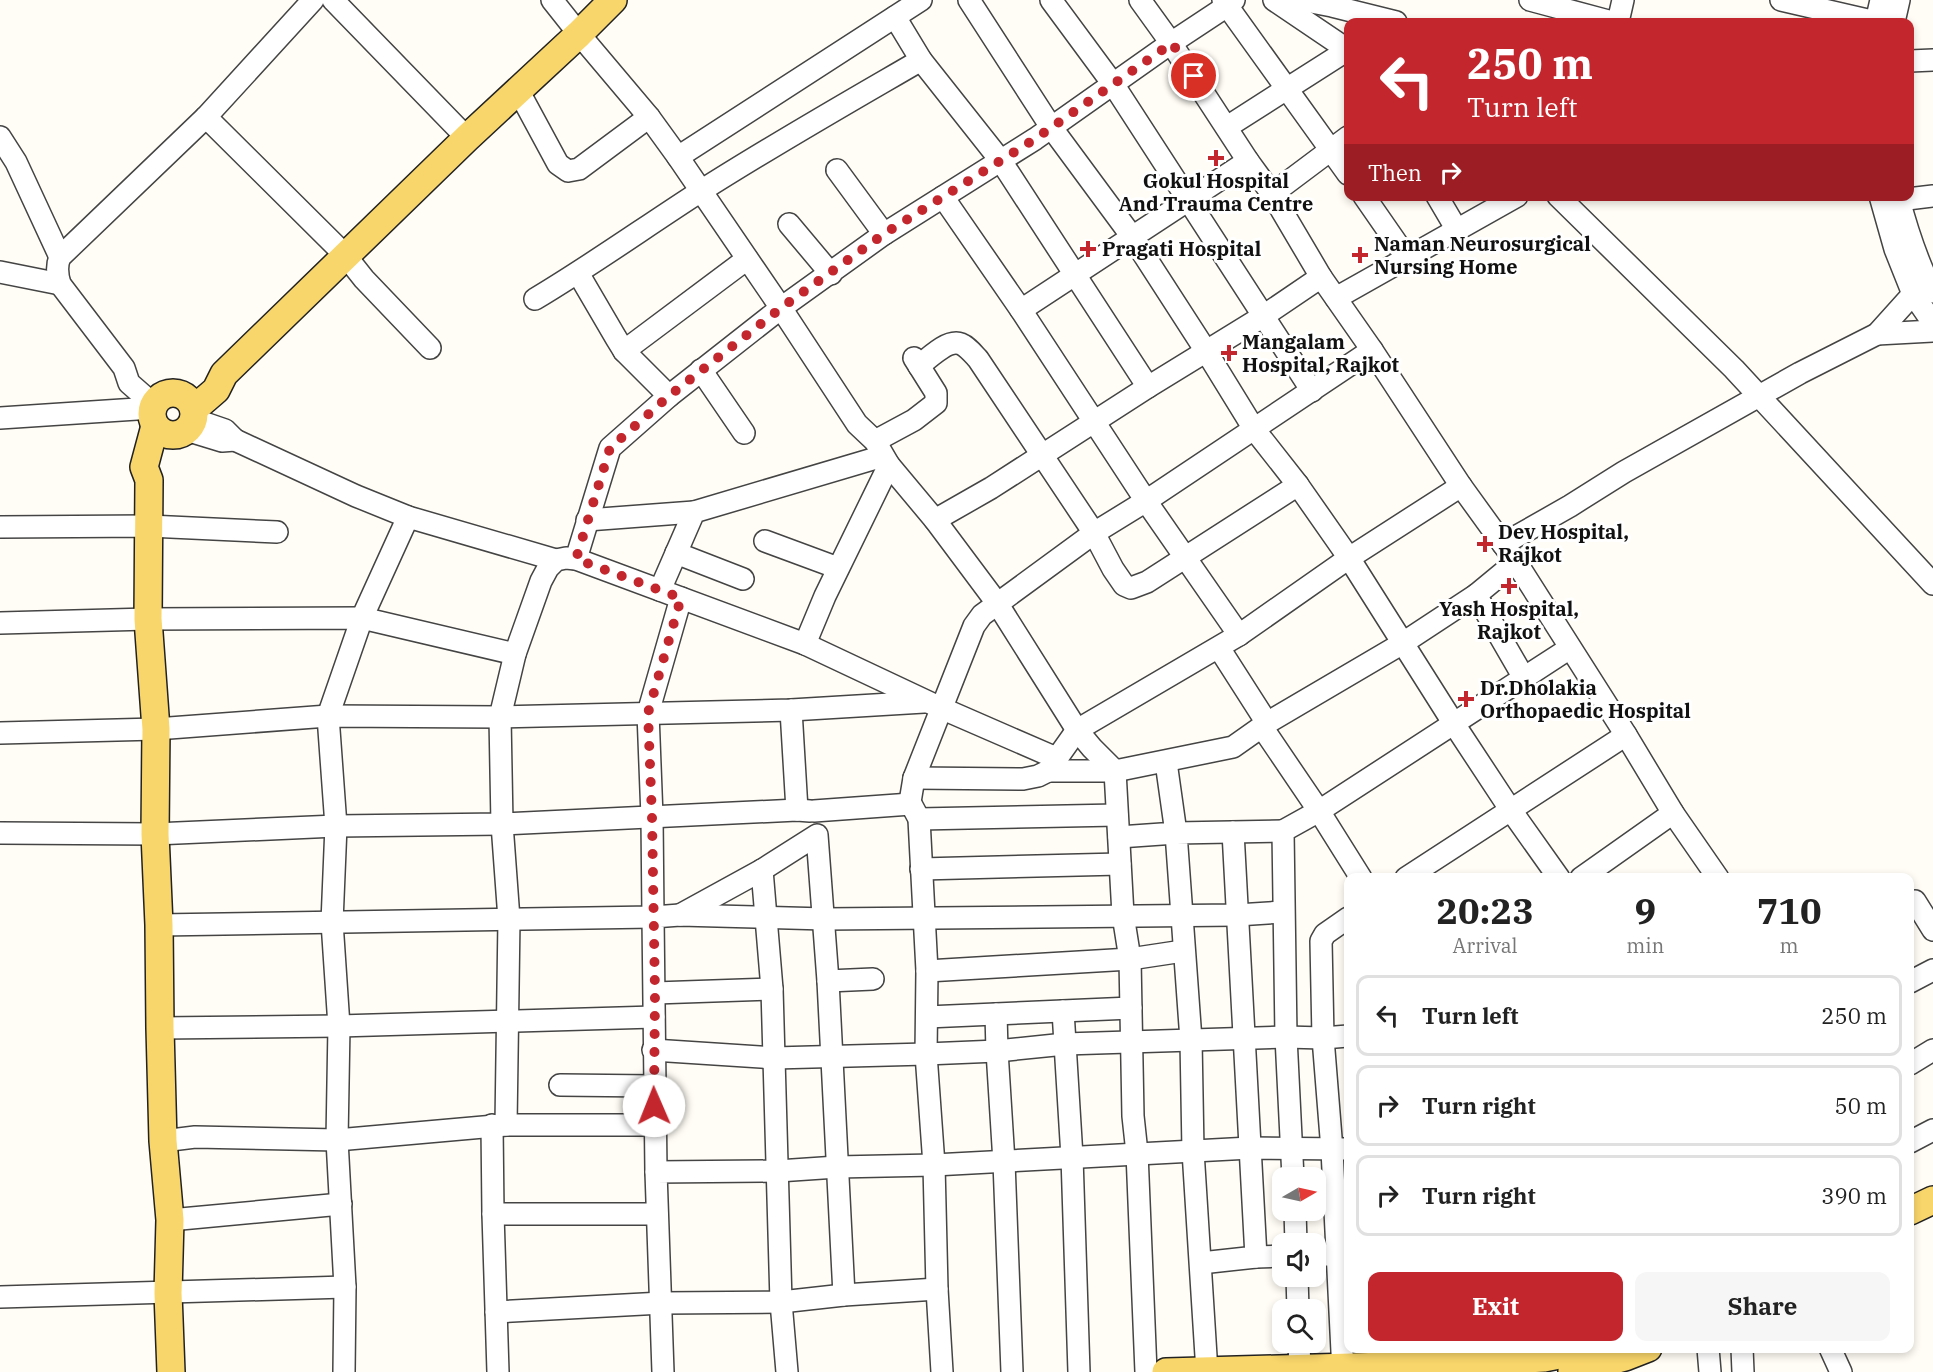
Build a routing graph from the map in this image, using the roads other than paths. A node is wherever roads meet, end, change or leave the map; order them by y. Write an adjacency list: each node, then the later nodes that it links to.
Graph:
1 (313, 0): 35 (street)
2 (333, 0): 40 (street)
3 (552, 0): 25 (street)
4 (613, 0): 25 (main road)
5 (921, 0): 18 (street)
6 (969, 0): 37 (street)
7 (1050, 0): 32 (street)
8 (1140, 0): 26 (street)
9 (1274, 0): 10 (street); 27 (street)
10 (1299, 0): 17 (street)
11 (1530, 0): 20 (street)
12 (1623, 0): 21 (street)
13 (1781, 0): 22 (street)
14 (1881, 0): 23 (street)
15 (1899, 0): 24 (street)
16 (1228, 2): 26 (street); 33 (street)
17 (1373, 8): 19 (street)
18 (895, 16): 29 (street); 43 (street)
19 (1389, 18)
20 (1597, 18)
21 (1619, 18)
22 (1859, 18)
23 (1877, 18)
24 (1895, 18)
25 (579, 34): 34 (main road); 36 (street)
26 (1172, 43): 32 (street); 38 (street)
27 (1344, 48)
28 (1344, 53): 33 (street)
29 (921, 60): 44 (street); 48 (street)
30 (1933, 60): 31 (street)
31 (1914, 61)
32 (1113, 84): 37 (street); 58 (street)
33 (1288, 89): 38 (street); 42 (street)
34 (518, 90): 36 (street); 40 (main road)
35 (206, 117): 63 (street); 64 (street)
36 (649, 117): 43 (street)
37 (1051, 127): 44 (street); 62 (street)
38 (1227, 127): 45 (street)
39 (0, 137): 64 (street)
40 (467, 138): 63 (main road)
41 (1344, 140): 42 (street)
42 (1331, 149): 46 (street); 49 (street)
43 (678, 157): 48 (street)
44 (1001, 161): 51 (street); 70 (street)
45 (1248, 161): 49 (street); 58 (street)
46 (1344, 168)
47 (837, 170): 61 (street)
48 (702, 191): 66 (street); 68 (street)
49 (1272, 194): 71 (street)
50 (1933, 196): 52 (street)
51 (943, 197): 61 (street); 77 (street)
52 (1914, 197)
53 (1367, 201): 65 (street)
54 (1440, 201): 60 (street)
55 (1508, 201): 60 (street)
56 (1563, 201): 90 (street)
57 (1892, 201): 73 (street)
58 (1188, 202): 62 (street); 78 (street)
59 (789, 224): 69 (street)
60 (1457, 230): 65 (street)
61 (884, 234): 69 (street)
62 (1133, 238): 70 (street); 85 (street)
63 (345, 255): 82 (street); 91 (main road)
64 (60, 257): 72 (street)
65 (1407, 258): 75 (street)
66 (747, 259): 76 (street); 84 (street)
67 (0, 272): 72 (street)
68 (578, 273): 74 (street); 84 (street)
69 (831, 274): 76 (street)
70 (1075, 276): 77 (street); 87 (street)
71 (1321, 277): 75 (street); 78 (street)
72 (60, 284): 91 (street)
73 (1923, 293): 79 (street); 81 (street)
74 (535, 298)
75 (1336, 298): 83 (street)
76 (781, 308): 86 (street); 96 (street)
77 (1021, 310): 93 (street)
78 (1262, 317): 85 (street); 88 (street)
79 (1933, 323)
80 (1933, 331): 81 (street)
81 (1877, 334): 90 (street)
82 (430, 348)
83 (1372, 350): 88 (street); 99 (street)
84 (624, 351): 89 (street)
85 (1206, 351): 87 (street); 94 (street)
86 (701, 370): 89 (street); 95 (street)
87 (1148, 387): 93 (street)
88 (1312, 391): 94 (street)
89 (669, 396): 103 (street)
90 (1760, 396): 110 (street); 118 (street)
91 (172, 414): 92 (street); 102 (street); 105 (main road)
92 (0, 418)
93 (1093, 421): 97 (street); 100 (street)
94 (1254, 429): 98 (street); 100 (street)
95 (744, 433)
96 (882, 454): 97 (street); 101 (street); 104 (street); 116 (street)
97 (1043, 455): 104 (street); 108 (street)
98 (1298, 485): 112 (street); 113 (street)
99 (1461, 486): 110 (street); 113 (street)
100 (1146, 501): 108 (street); 112 (street)
101 (694, 512): 103 (street); 111 (street)
102 (408, 517): 114 (street); 123 (street)
103 (587, 520): 114 (street)
104 (935, 520): 122 (street)
105 (149, 526): 106 (street); 107 (street); 124 (main road)
106 (0, 527)
107 (277, 532)
108 (1094, 534): 112 (street); 122 (street)
109 (765, 541): 116 (street)
110 (1503, 544): 115 (street)
111 (676, 553): 117 (street); 119 (street)
112 (1184, 556): 126 (street)
113 (1349, 558): 126 (street); 127 (street)
114 (566, 559): 119 (street); 131 (street)
115 (1516, 562): 120 (street); 130 (street)
116 (838, 568): 128 (street)
117 (743, 579)
118 (1933, 584)
119 (660, 590): 121 (street)
120 (1476, 595): 127 (street); 132 (street)
121 (681, 598): 128 (street); 135 (street)
122 (991, 608): 133 (street); 141 (street)
123 (362, 618): 124 (street); 131 (street); 136 (street)
124 (148, 619): 125 (street); 140 (main road)
125 (0, 623)
126 (1239, 635): 129 (street)
127 (1403, 643): 138 (street); 139 (street)
128 (805, 645): 133 (street)
129 (1218, 648): 139 (street); 141 (street)
130 (1570, 648): 132 (street); 143 (street)
131 (515, 654): 137 (street)
132 (1524, 678): 138 (street)
133 (934, 705): 134 (street); 145 (street); 147 (street)
134 (791, 710): 135 (street); 154 (street)
135 (648, 713): 137 (street); 153 (street)
136 (328, 716): 137 (street); 140 (street); 156 (street)
137 (500, 717): 155 (street)
138 (1454, 724): 148 (street); 149 (street)
139 (1265, 725): 144 (street); 149 (street)
140 (156, 729): 142 (street); 161 (main road)
141 (1077, 730): 145 (street); 146 (street)
142 (0, 733)
143 (1626, 735): 148 (street); 151 (street)
144 (1166, 762): 146 (street); 160 (street)
145 (1052, 765): 146 (street); 147 (street)
146 (1115, 771): 152 (street)
147 (914, 778): 150 (street)
148 (1510, 809): 167 (street); 168 (street)
149 (1319, 811): 157 (street); 166 (street)
150 (915, 812): 152 (street); 154 (street); 164 (street)
151 (1673, 813): 169 (street); 170 (street)
152 (1117, 815): 162 (street)
153 (652, 817): 154 (street); 155 (street); 177 (street)
154 (812, 819): 165 (street); 181 (street)
155 (502, 824): 156 (street); 180 (street)
156 (336, 826): 161 (street); 182 (street)
157 (1283, 831): 158 (street); 172 (street)
158 (1233, 832): 160 (street); 176 (street)
159 (0, 833): 161 (street)
160 (1176, 833): 162 (street); 175 (street)
161 (155, 834): 183 (main road)
162 (1119, 837): 163 (street)
163 (1120, 864): 164 (street); 174 (street)
164 (921, 869): 178 (street)
165 (762, 870): 173 (street); 179 (street)
166 (1358, 873)
167 (1414, 873)
168 (1555, 873)
169 (1588, 873)
170 (1715, 873)
171 (1919, 899): 185 (street)
172 (1283, 912): 176 (street); 204 (street)
173 (680, 915): 177 (street); 179 (street)
174 (1123, 915): 175 (street); 178 (street); 187 (street)
175 (1181, 915): 176 (street); 186 (street)
176 (1237, 915): 206 (street)
177 (653, 917): 180 (street); 194 (street)
178 (924, 917): 181 (street); 189 (street)
179 (766, 918): 181 (street); 193 (street)
180 (508, 919): 182 (street); 200 (street)
181 (825, 919): 192 (street)
182 (332, 922): 183 (street); 201 (street)
183 (159, 925): 202 (main road)
184 (1337, 925): 205 (street)
185 (1933, 930)
186 (1183, 951): 187 (street); 207 (street)
187 (1130, 959): 189 (street); 195 (street)
188 (1933, 970): 191 (street)
189 (927, 971): 199 (street)
190 (873, 979): 192 (street)
191 (1914, 980)
192 (828, 981): 214 (street)
193 (772, 989): 194 (street); 215 (street)
194 (655, 993): 198 (street)
195 (1131, 1008): 196 (street); 208 (street)
196 (1063, 1011): 197 (street); 209 (street)
197 (996, 1014): 199 (street); 212 (street)
198 (654, 1017): 200 (street); 210 (street)
199 (927, 1017): 213 (street)
200 (507, 1021): 201 (street); 219 (street)
201 (339, 1026): 202 (street); 222 (street)
202 (160, 1028): 224 (main road)
203 (1344, 1036): 205 (street)
204 (1286, 1037): 205 (street); 206 (street); 226 (street)
205 (1323, 1038): 227 (street)
206 (1243, 1039): 207 (street); 225 (street)
207 (1191, 1040): 208 (street); 228 (street)
208 (1131, 1043): 209 (street); 229 (street)
209 (1065, 1044): 212 (street); 230 (street)
210 (653, 1050): 215 (street); 218 (street)
211 (1933, 1050): 216 (street)
212 (996, 1051): 213 (street); 231 (street)
213 (926, 1054): 214 (street); 232 (street)
214 (832, 1056): 215 (street); 233 (street)
215 (774, 1058): 235 (street)
216 (1914, 1062)
217 (560, 1085): 218 (street)
218 (654, 1086): 220 (street)
219 (499, 1125): 220 (street); 222 (street); 242 (street)
220 (654, 1125): 236 (street)
221 (1933, 1130): 223 (street)
222 (337, 1140): 224 (street); 240 (street)
223 (1914, 1140)
224 (163, 1141): 244 (main road)
225 (1250, 1148): 226 (street); 228 (street); 248 (street)
226 (1292, 1149): 227 (street); 234 (street)
227 (1340, 1150): 246 (street)
228 (1193, 1151): 229 (street); 249 (street)
229 (1137, 1153): 230 (street); 277 (street)
230 (1071, 1157): 231 (street); 276 (street)
231 (1004, 1162): 232 (street); 275 (street)
232 (934, 1165): 233 (street); 251 (street)
233 (837, 1167): 235 (street); 253 (street)
234 (1293, 1167)
235 (778, 1171): 236 (street); 255 (street)
236 (656, 1172): 243 (street)
237 (1933, 1183): 238 (main road)
238 (1914, 1193)
239 (1933, 1200): 241 (main road)
240 (340, 1204): 244 (street); 250 (street)
241 (1914, 1209)
242 (493, 1214): 243 (street); 257 (street)
243 (657, 1214): 256 (street)
244 (170, 1220): 252 (main road)
245 (1326, 1255): 246 (street)
246 (1343, 1255): 268 (street)
247 (1272, 1256): 248 (street)
248 (1257, 1257): 249 (street)
249 (1201, 1263): 279 (street)
250 (345, 1287): 252 (street); 270 (street)
251 (937, 1289): 253 (street); 274 (street)
252 (168, 1293): 254 (street); 269 (main road)
253 (844, 1295): 255 (street)
254 (0, 1297)
255 (781, 1302): 256 (street); 273 (street)
256 (662, 1303): 257 (street); 272 (street)
257 (496, 1312): 271 (street)
258 (1708, 1353): 280 (street)
259 (1742, 1353): 281 (street)
260 (1832, 1353): 282 (street)
261 (1589, 1354): 267 (main road)
262 (1505, 1360): 264 (main road); 267 (main road)
263 (1299, 1361): 268 (main road); 279 (main road)
264 (1461, 1361): 266 (main road)
265 (1380, 1362): 266 (main road); 268 (main road)
266 (1423, 1362)
267 (1549, 1363)
268 (1343, 1369)
269 (171, 1372)
270 (344, 1372)
271 (498, 1372)
272 (663, 1372)
273 (787, 1372)
274 (942, 1372)
275 (1012, 1372)
276 (1079, 1372)
277 (1146, 1372)
278 (1166, 1372): 279 (main road)
279 (1207, 1372)
280 (1710, 1372)
281 (1743, 1372)
282 (1841, 1372)

